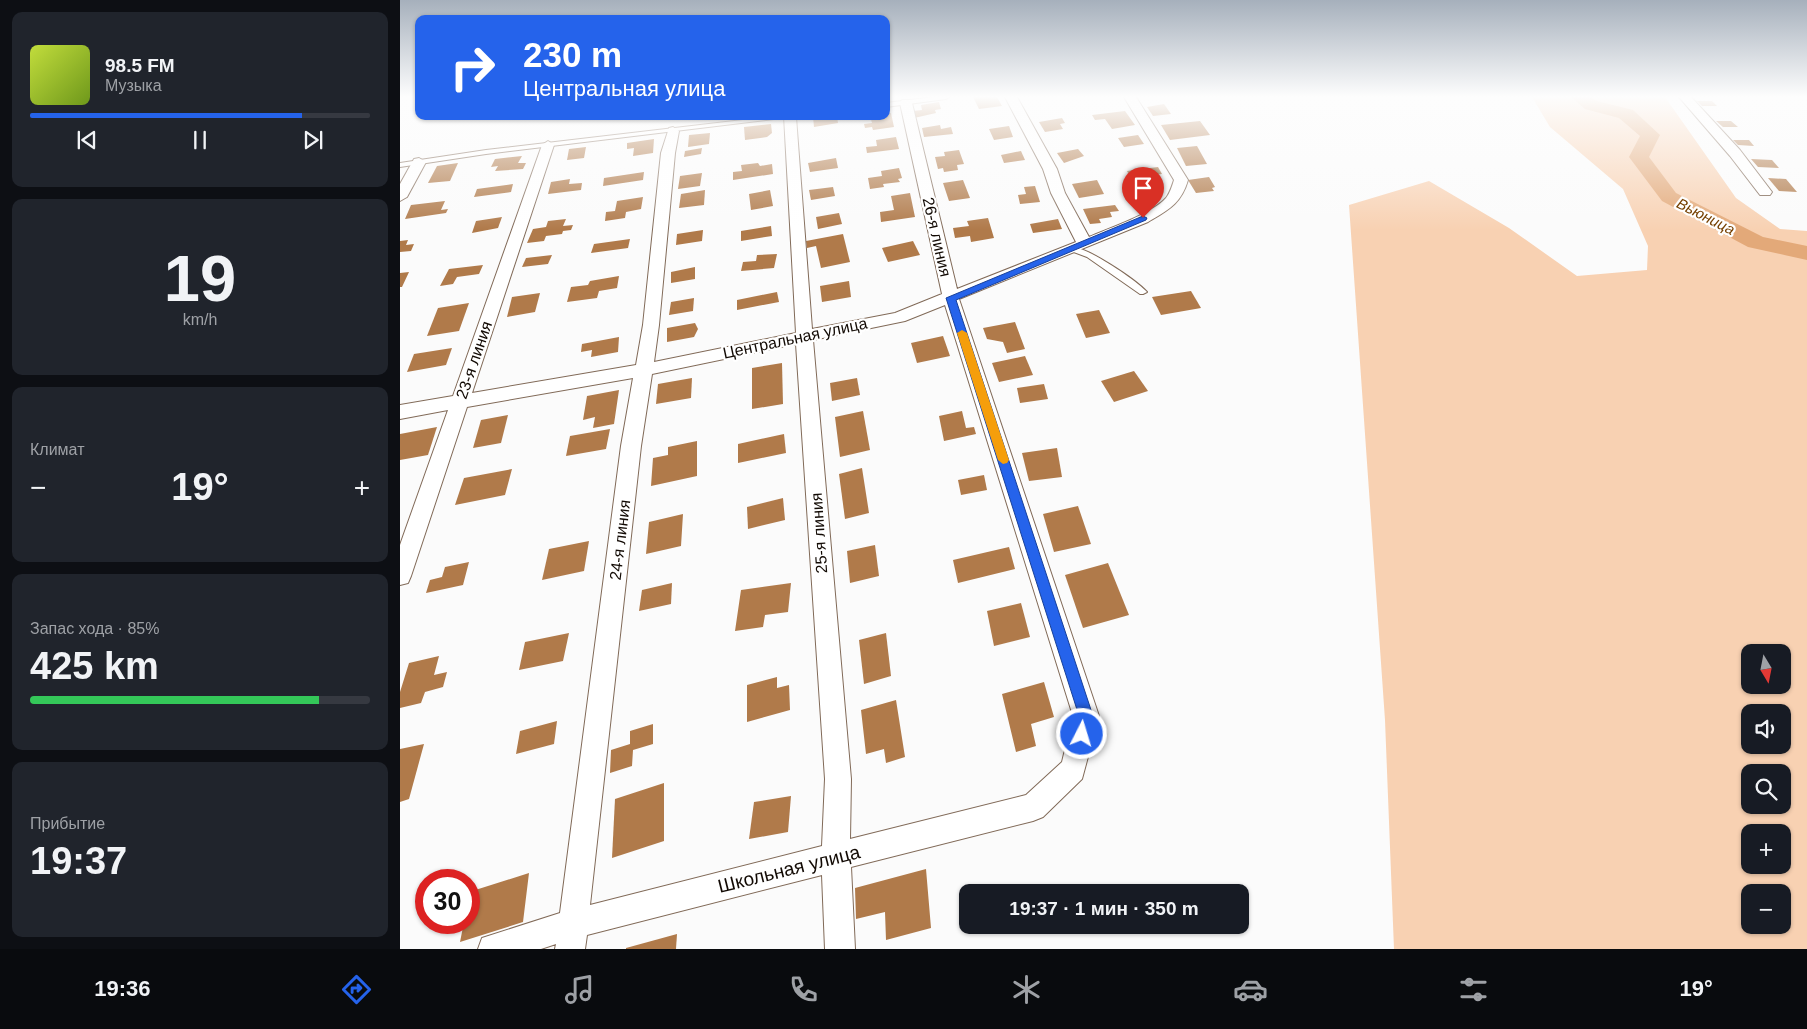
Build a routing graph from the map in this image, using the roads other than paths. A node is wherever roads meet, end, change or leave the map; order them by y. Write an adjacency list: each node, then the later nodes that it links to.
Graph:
1 (581, 141): 8 (lane)
2 (671, 141): 17 (street, 24-я линия)
3 (792, 141): 16 (street, 25-я линия)
4 (915, 141): 15 (street, 26-я линия)
5 (1035, 141): 13 (street)
6 (1157, 141): 13 (street, Центральная улица)
7 (1725, 141): 11 (street)
8 (548, 145): 9 (lane); 18 (street, 23-я линия)
9 (420, 162): 10 (lane); 12 (street)
10 (400, 165)
11 (1764, 192)
12 (400, 197)
13 (1080, 246): 14 (lane); 15 (street, Центральная улица)
14 (1143, 292)
15 (951, 298): 16 (street, Центральная улица); 21 (street, 26-я линия)
16 (805, 336): 17 (street, Центральная улица); 22 (street, 25-я линия)
17 (643, 370): 18 (street, Центральная улица); 23 (street, 24-я линия)
18 (460, 401): 19 (street, Центральная улица); 20 (street, 23-я линия)
19 (400, 412)
20 (400, 576)
21 (1073, 770): 22 (street, Школьная улица)
22 (836, 857): 23 (street, Школьная улица); 25 (street, 25-я линия)
23 (572, 937): 24 (street, Школьная улица)
24 (493, 949)
25 (840, 949)

